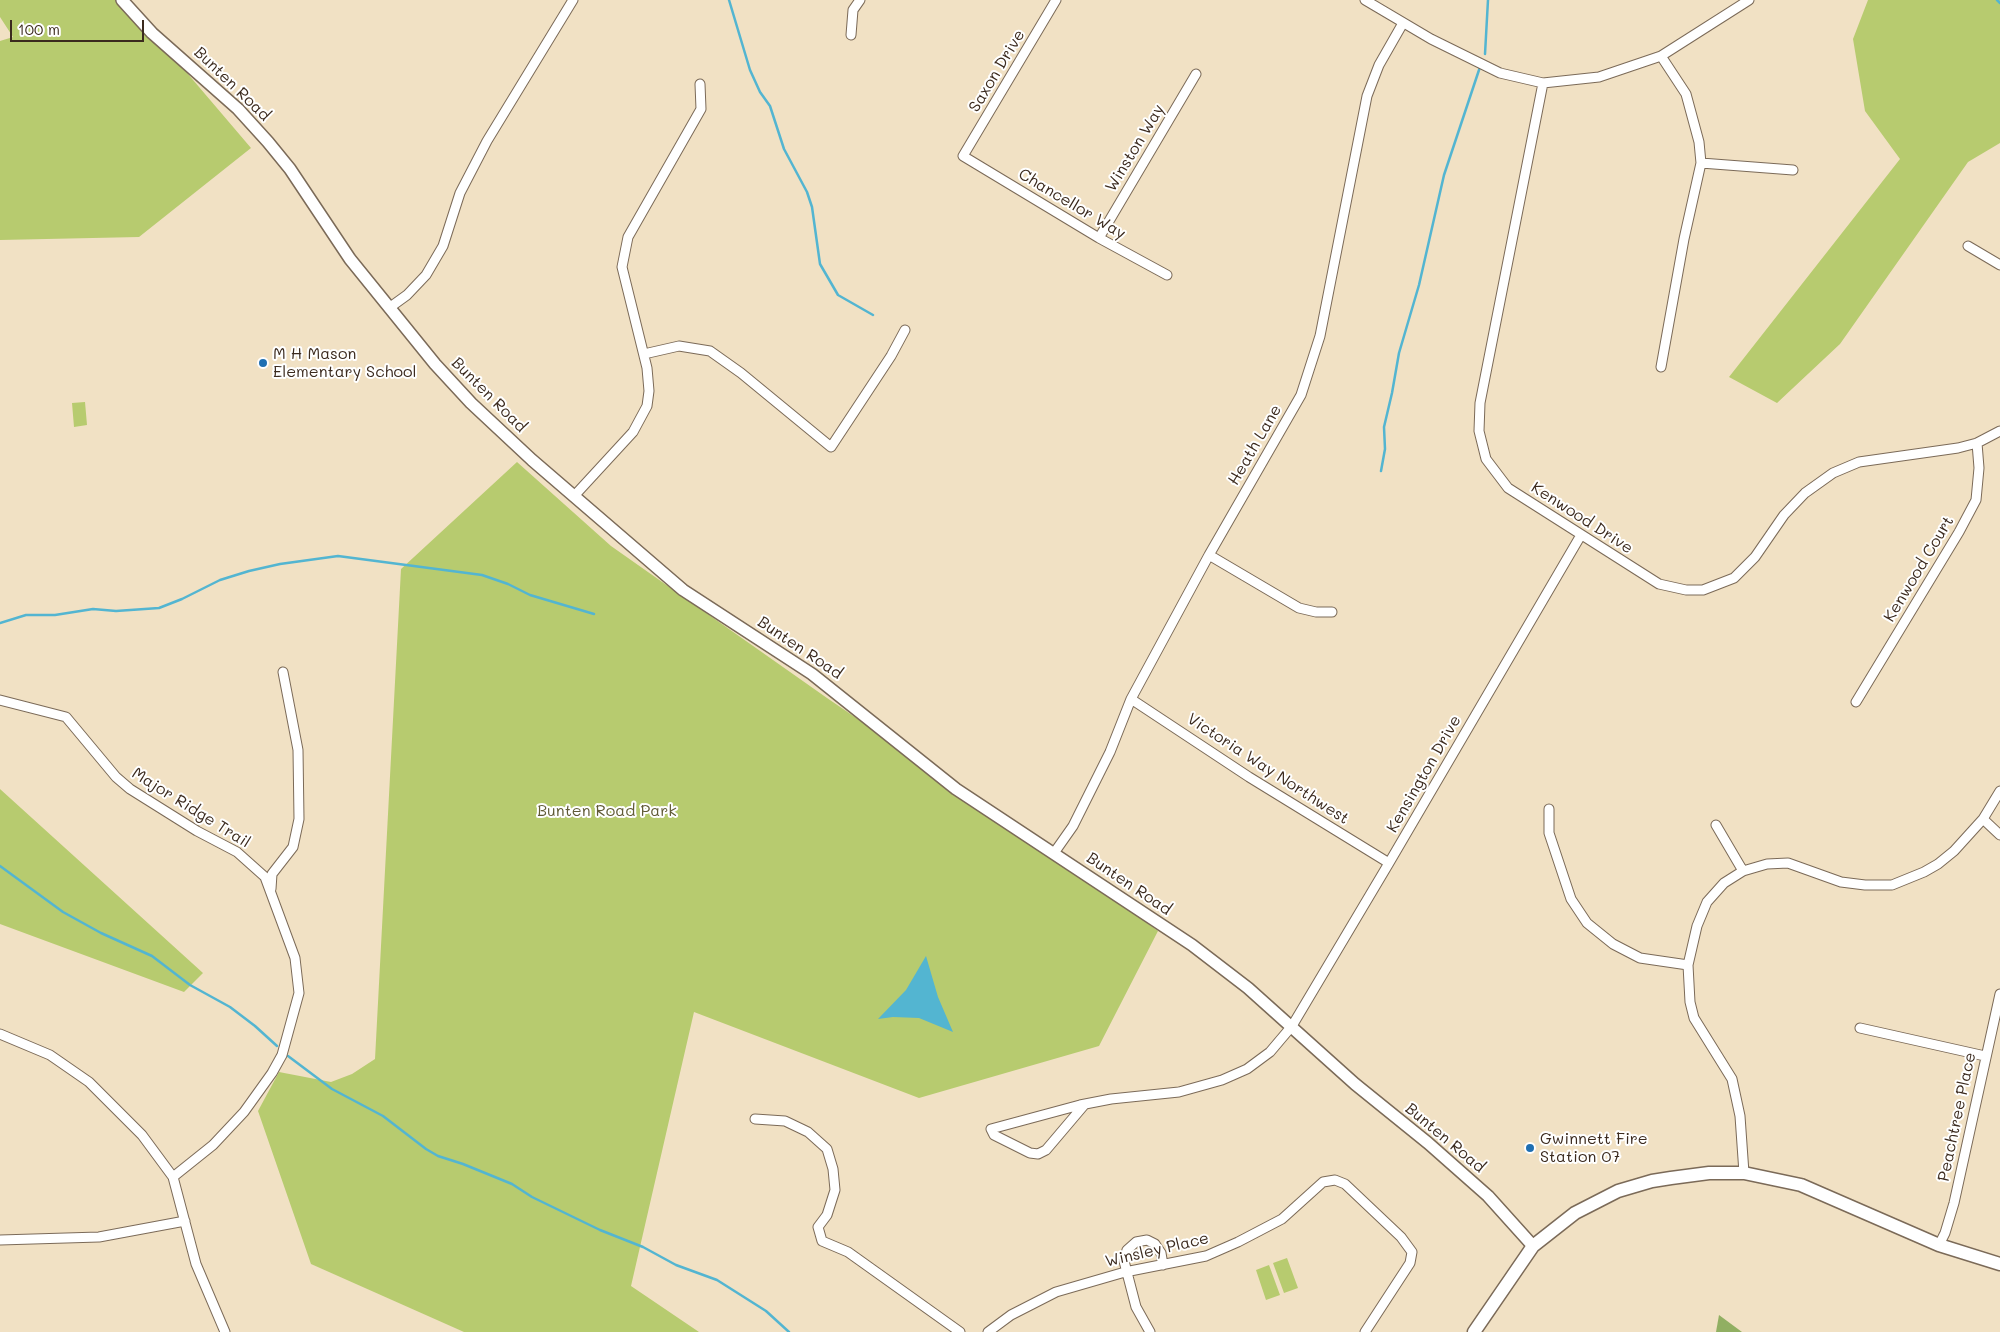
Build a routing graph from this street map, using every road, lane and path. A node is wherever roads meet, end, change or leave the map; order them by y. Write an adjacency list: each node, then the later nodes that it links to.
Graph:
1 (122, 0): 20 (street, Bunten Road)
2 (573, 0): 20 (street)
3 (860, 0): 8 (street)
4 (1056, 0): 13 (street, Saxon Drive)
5 (1365, 0): 7 (street)
6 (1749, 0): 9 (street)
7 (1404, 23): 11 (street); 28 (street, Heath Lane)
8 (851, 35)
9 (1661, 56): 11 (street); 14 (street)
10 (1196, 74): 16 (street, Winston Way)
11 (1543, 83): 27 (street, Kenwood Drive)
12 (700, 84): 22 (street)
13 (963, 156): 16 (street, Chancellor Way)
14 (1701, 163): 15 (street); 23 (street)
15 (1793, 170)
16 (1099, 238): 19 (street, Chancellor Way)
17 (1968, 246): 18 (street)
18 (2000, 265)
19 (1167, 276)
20 (389, 308): 26 (street, Bunten Road)
21 (905, 330): 22 (street)
22 (644, 354): 26 (street)
23 (1661, 367)
24 (2000, 431): 25 (street, Kenwood Drive)
25 (1977, 443): 27 (street, Kenwood Drive); 33 (street, Kenwood Court)
26 (575, 495): 39 (street, Bunten Road)
27 (1581, 535): 40 (street, Kensington Drive)
28 (1209, 555): 29 (street); 31 (street, Heath Lane)
29 (1332, 612)
30 (283, 672): 42 (street)
31 (1131, 699): 39 (street, Heath Lane); 40 (street, Victoria Way Northwest)
32 (0, 700): 42 (street, Major Ridge Trail)
33 (1856, 702)
34 (2000, 791): 36 (street)
35 (1550, 809): 43 (street)
36 (1983, 819): 38 (street); 41 (street)
37 (1716, 825): 41 (street)
38 (2000, 835)
39 (1054, 853): 45 (street, Bunten Road)
40 (1390, 864): 45 (street, Kensington Drive)
41 (1742, 871): 43 (street)
42 (270, 894): 52 (street, Major Ridge Trail)
43 (1688, 965): 51 (street)
44 (2000, 994): 48 (street, Peachtree Place)
45 (1292, 1026): 49 (street, Kensington Drive); 56 (street, Bunten Road)
46 (1860, 1028): 48 (street)
47 (0, 1034): 52 (street)
48 (1985, 1056): 55 (street, Peachtree Place)
49 (1085, 1104): 49 (street, Kensington Drive)
50 (755, 1119): 61 (street)
51 (1744, 1172): 55 (main road); 56 (main road)
52 (173, 1177): 53 (street)
53 (185, 1221): 54 (street); 60 (street)
54 (0, 1240)
55 (1938, 1245): 57 (main road)
56 (1533, 1246): 65 (main road)
57 (2000, 1264)
58 (1164, 1265): 59 (street, Winsley Place); 59 (street); 64 (street, Winsley Place)
59 (1126, 1272): 62 (street, Winsley Place); 63 (street)
60 (225, 1332)
61 (960, 1332)
62 (988, 1332)
63 (1150, 1332)
64 (1365, 1332)
65 (1474, 1332)

